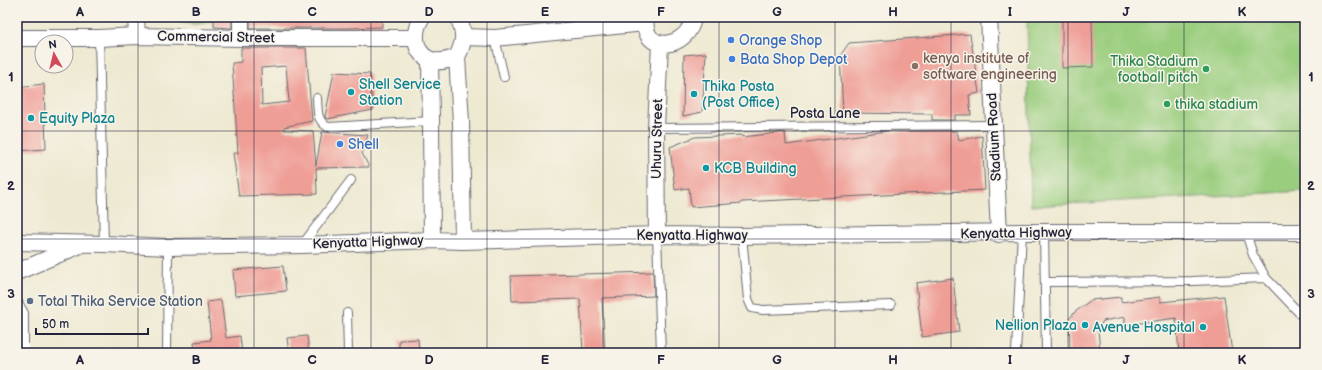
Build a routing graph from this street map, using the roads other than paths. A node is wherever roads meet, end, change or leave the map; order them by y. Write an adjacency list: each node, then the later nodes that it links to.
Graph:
1 (136, 17): 8 (street)
2 (241, 17): 12 (street)
3 (422, 17): 13 (street)
4 (458, 17): 9 (street)
5 (693, 17): 15 (street)
6 (989, 17): 21 (street, Stadium Road)
7 (645, 20): 14 (street); 15 (street)
8 (137, 36): 11 (street, Commercial Street); 12 (street, Commercial Street)
9 (464, 37): 14 (street); 16 (street)
10 (17, 38): 11 (street, Commercial Street)
11 (99, 38): 35 (lane)
12 (241, 38): 13 (street, Commercial Street)
13 (416, 38): 17 (street)
14 (495, 38): 18 (lane)
15 (660, 44): 22 (street, Uhuru Street)
16 (457, 57): 17 (street); 32 (street)
17 (430, 60): 20 (street)
18 (504, 77)
19 (317, 98): 20 (lane)
20 (432, 121): 31 (street)
21 (994, 125): 22 (lane, Posta Lane); 28 (street, Stadium Road)
22 (656, 128): 29 (street, Uhuru Street)
23 (351, 180): 36 (lane)
24 (1022, 232): 25 (street, Kenyatta Highway); 28 (street, Kenyatta Highway); 49 (lane)
25 (1044, 232): 27 (street, Kenyatta Highway); 40 (lane)
26 (1304, 232): 27 (street, Kenyatta Highway)
27 (1246, 233): 39 (lane)
28 (999, 234): 30 (street, Kenyatta Highway)
29 (657, 235): 30 (street, Kenyatta Highway); 32 (street, Kenyatta Highway); 48 (lane)
30 (742, 236): 42 (lane)
31 (432, 240): 32 (street, Kenyatta Highway); 36 (street, Kenyatta Highway)
32 (463, 241)
33 (17, 242): 34 (street, Kenyatta Highway)
34 (83, 244): 35 (street, Kenyatta Highway); 38 (street, Kenyatta Highway)
35 (104, 244): 37 (street, Kenyatta Highway)
36 (303, 245): 37 (street, Kenyatta Highway)
37 (168, 247): 46 (lane)
38 (17, 272)
39 (1266, 278): 40 (lane); 44 (lane)
40 (1045, 282): 50 (lane)
41 (17, 301): 45 (lane)
42 (891, 305)
43 (347, 313): 47 (lane)
44 (1305, 319)
45 (24, 353)
46 (167, 353)
47 (348, 353)
48 (661, 353)
49 (1016, 353)
50 (1046, 353)

